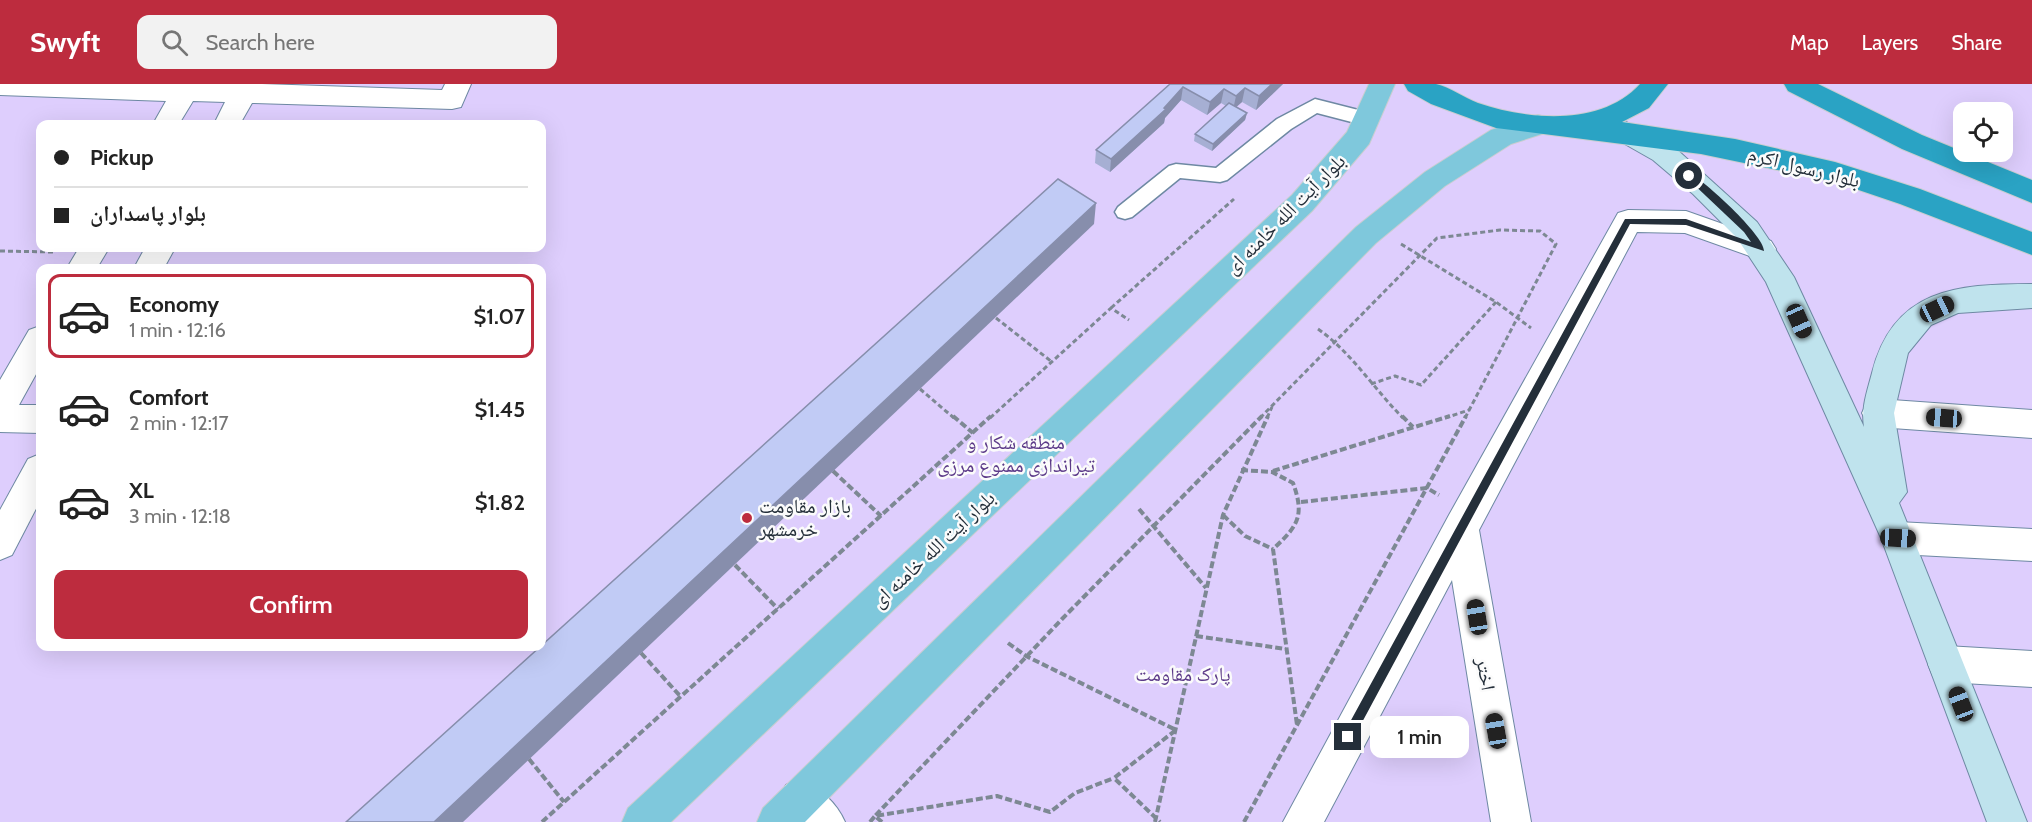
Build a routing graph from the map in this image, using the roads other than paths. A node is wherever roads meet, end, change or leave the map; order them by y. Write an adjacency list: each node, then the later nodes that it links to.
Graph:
1 (458, 84): 8 (street)
2 (1382, 84): 9 (main road, بلوار آیت الله خامنه ای)
3 (1417, 84): 12 (highway, بلوار رسول اکرم)
4 (1655, 84): 12 (highway)
5 (1797, 84): 14 (highway)
6 (0, 86): 7 (street)
7 (187, 88): 8 (street); 10 (street)
8 (246, 89): 11 (street)
9 (1367, 119): 15 (lane); 33 (main road, بلوار آیت الله خامنه ای)
10 (168, 120)
11 (228, 120)
12 (1552, 125): 13 (highway, بلوار رسول اکرم); 32 (main road)
13 (1626, 132): 16 (highway, بلوار رسول اکرم); 17 (street)
14 (2032, 192)
15 (1125, 212)
16 (2032, 244)
17 (1761, 249): 26 (street); 27 (street)
18 (2032, 296): 21 (street)
19 (36, 346): 20 (street)
20 (0, 409)
21 (1878, 413): 24 (street); 27 (street)
22 (0, 418): 23 (street)
23 (36, 419)
24 (2032, 424)
25 (36, 476): 28 (street)
26 (1465, 520): 34 (street); 35 (street, اختر)
27 (1898, 538): 29 (street); 30 (street)
28 (0, 544)
29 (2032, 545)
30 (1946, 664): 31 (street); 36 (street)
31 (2032, 669)
32 (801, 814)
33 (642, 822)
34 (1303, 822)
35 (1511, 822)
36 (2007, 822)

